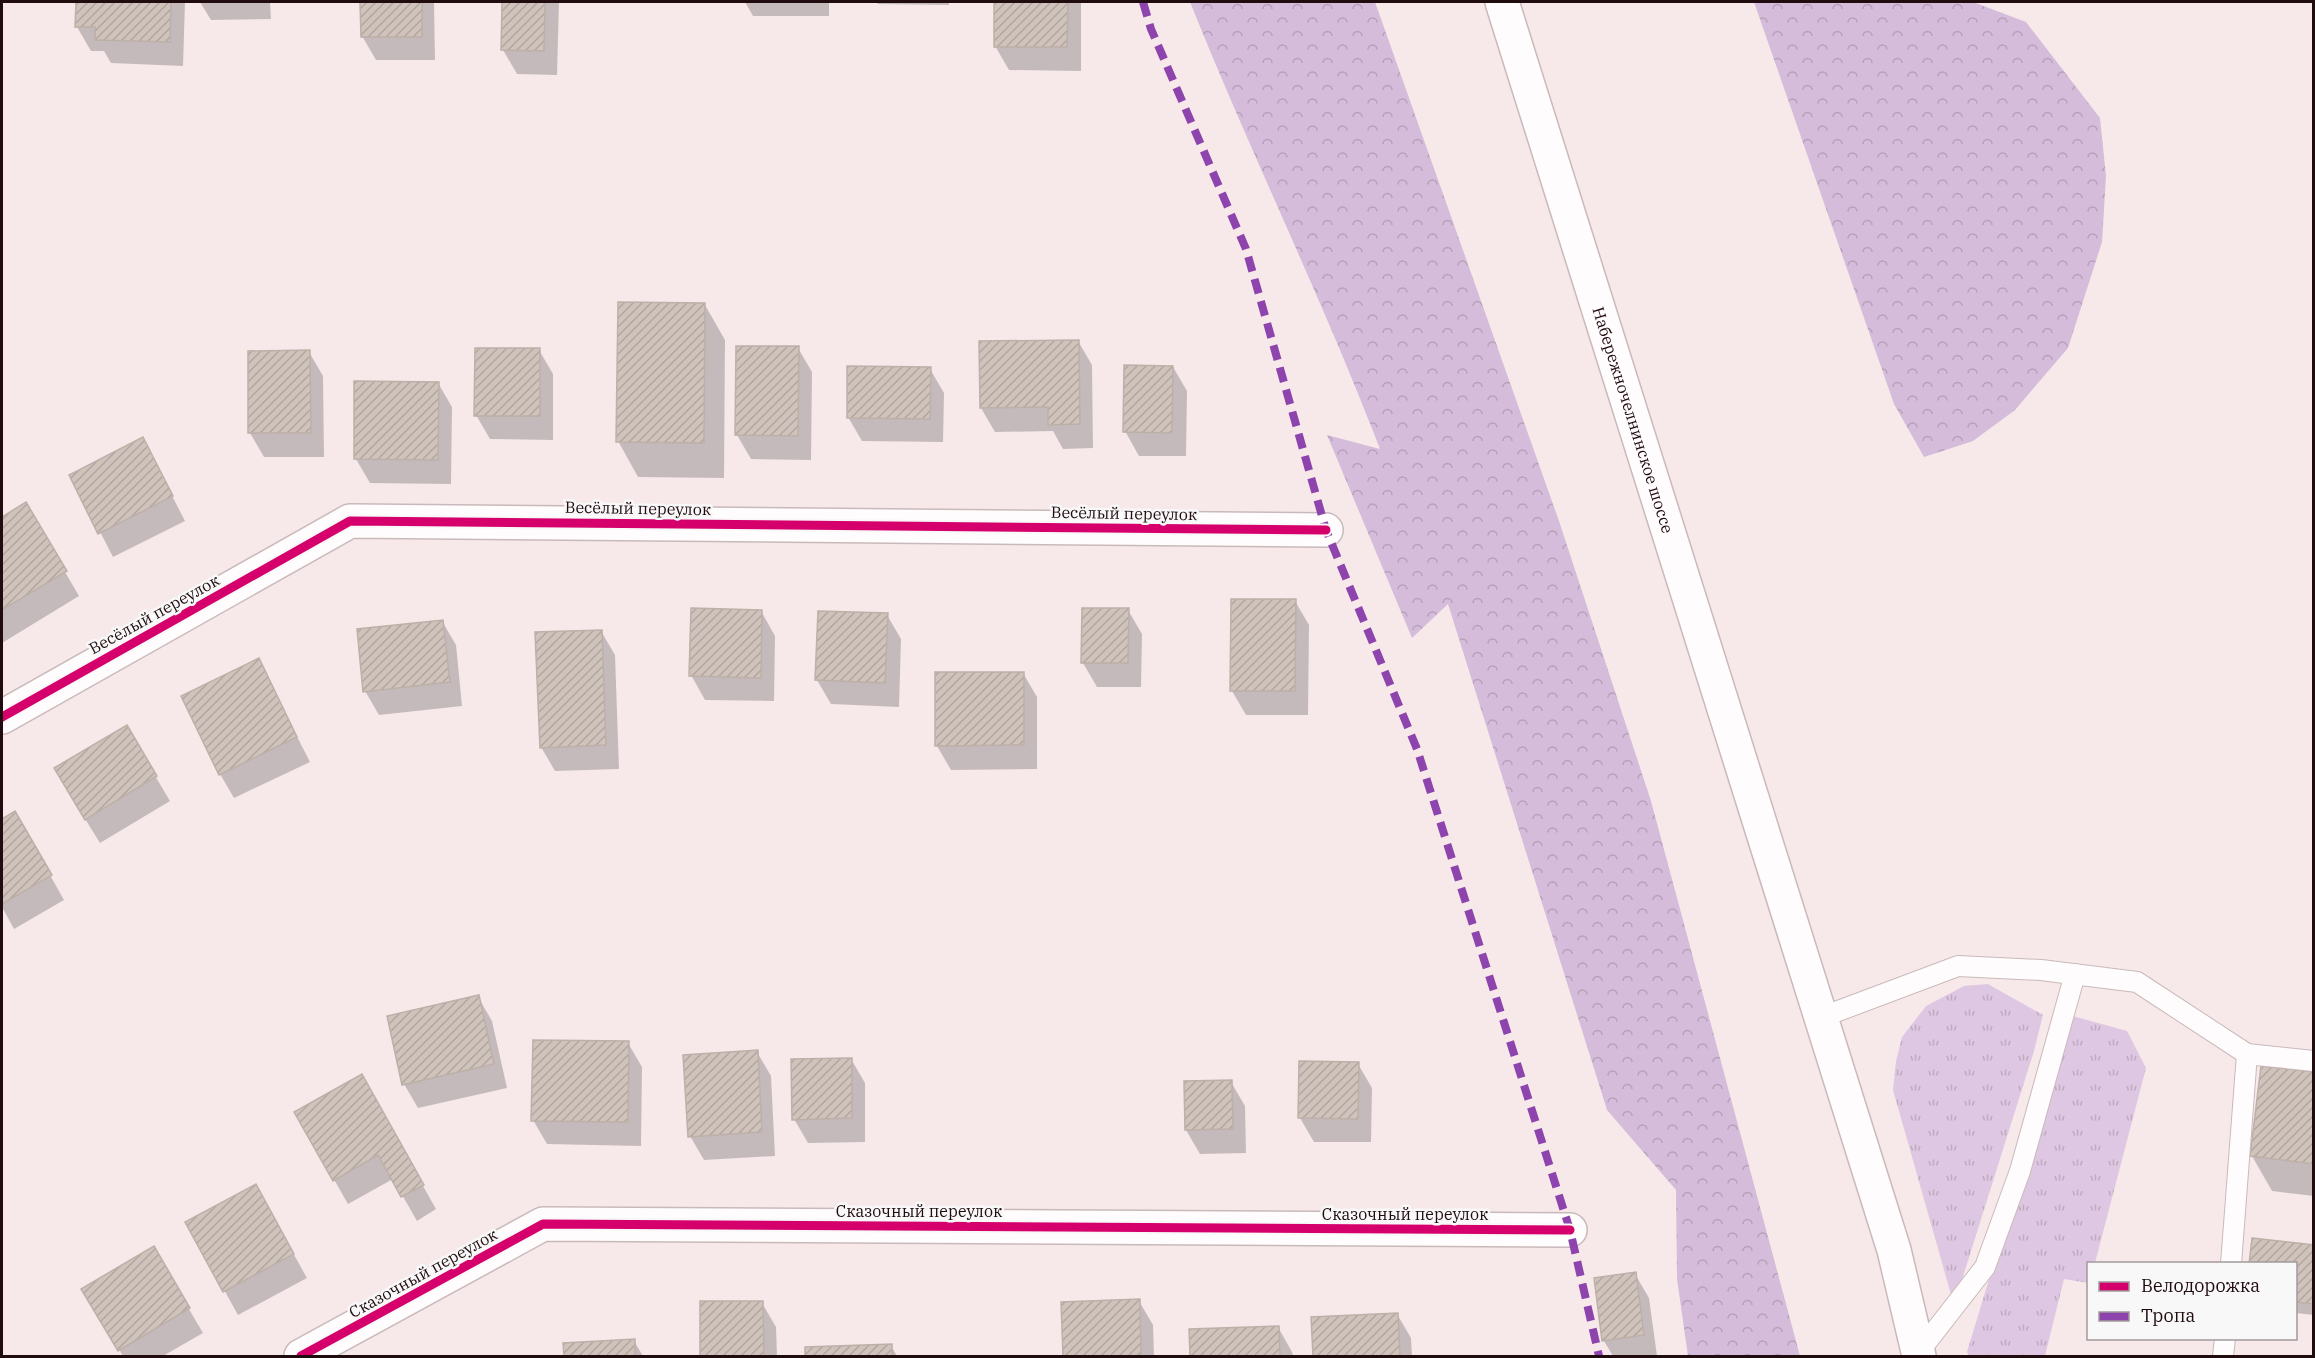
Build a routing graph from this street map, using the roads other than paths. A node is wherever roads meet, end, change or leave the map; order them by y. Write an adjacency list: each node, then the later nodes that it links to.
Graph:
1 (1502, 2): 5 (street, Набережночелнинское шоссе)
2 (1326, 530): 3 (street, Весёлый переулок)
3 (2, 717)
4 (2075, 974): 5 (lane); 6 (lane); 11 (lane)
5 (1822, 1017): 11 (street, Набережночелнинское шоссе)
6 (2247, 1054): 7 (lane); 9 (lane)
7 (2313, 1061)
8 (1570, 1230): 12 (street, Сказочный переулок)
9 (2231, 1262)
10 (2225, 1340): 13 (lane)
11 (1918, 1354)
12 (301, 1356)
13 (2223, 1356)

